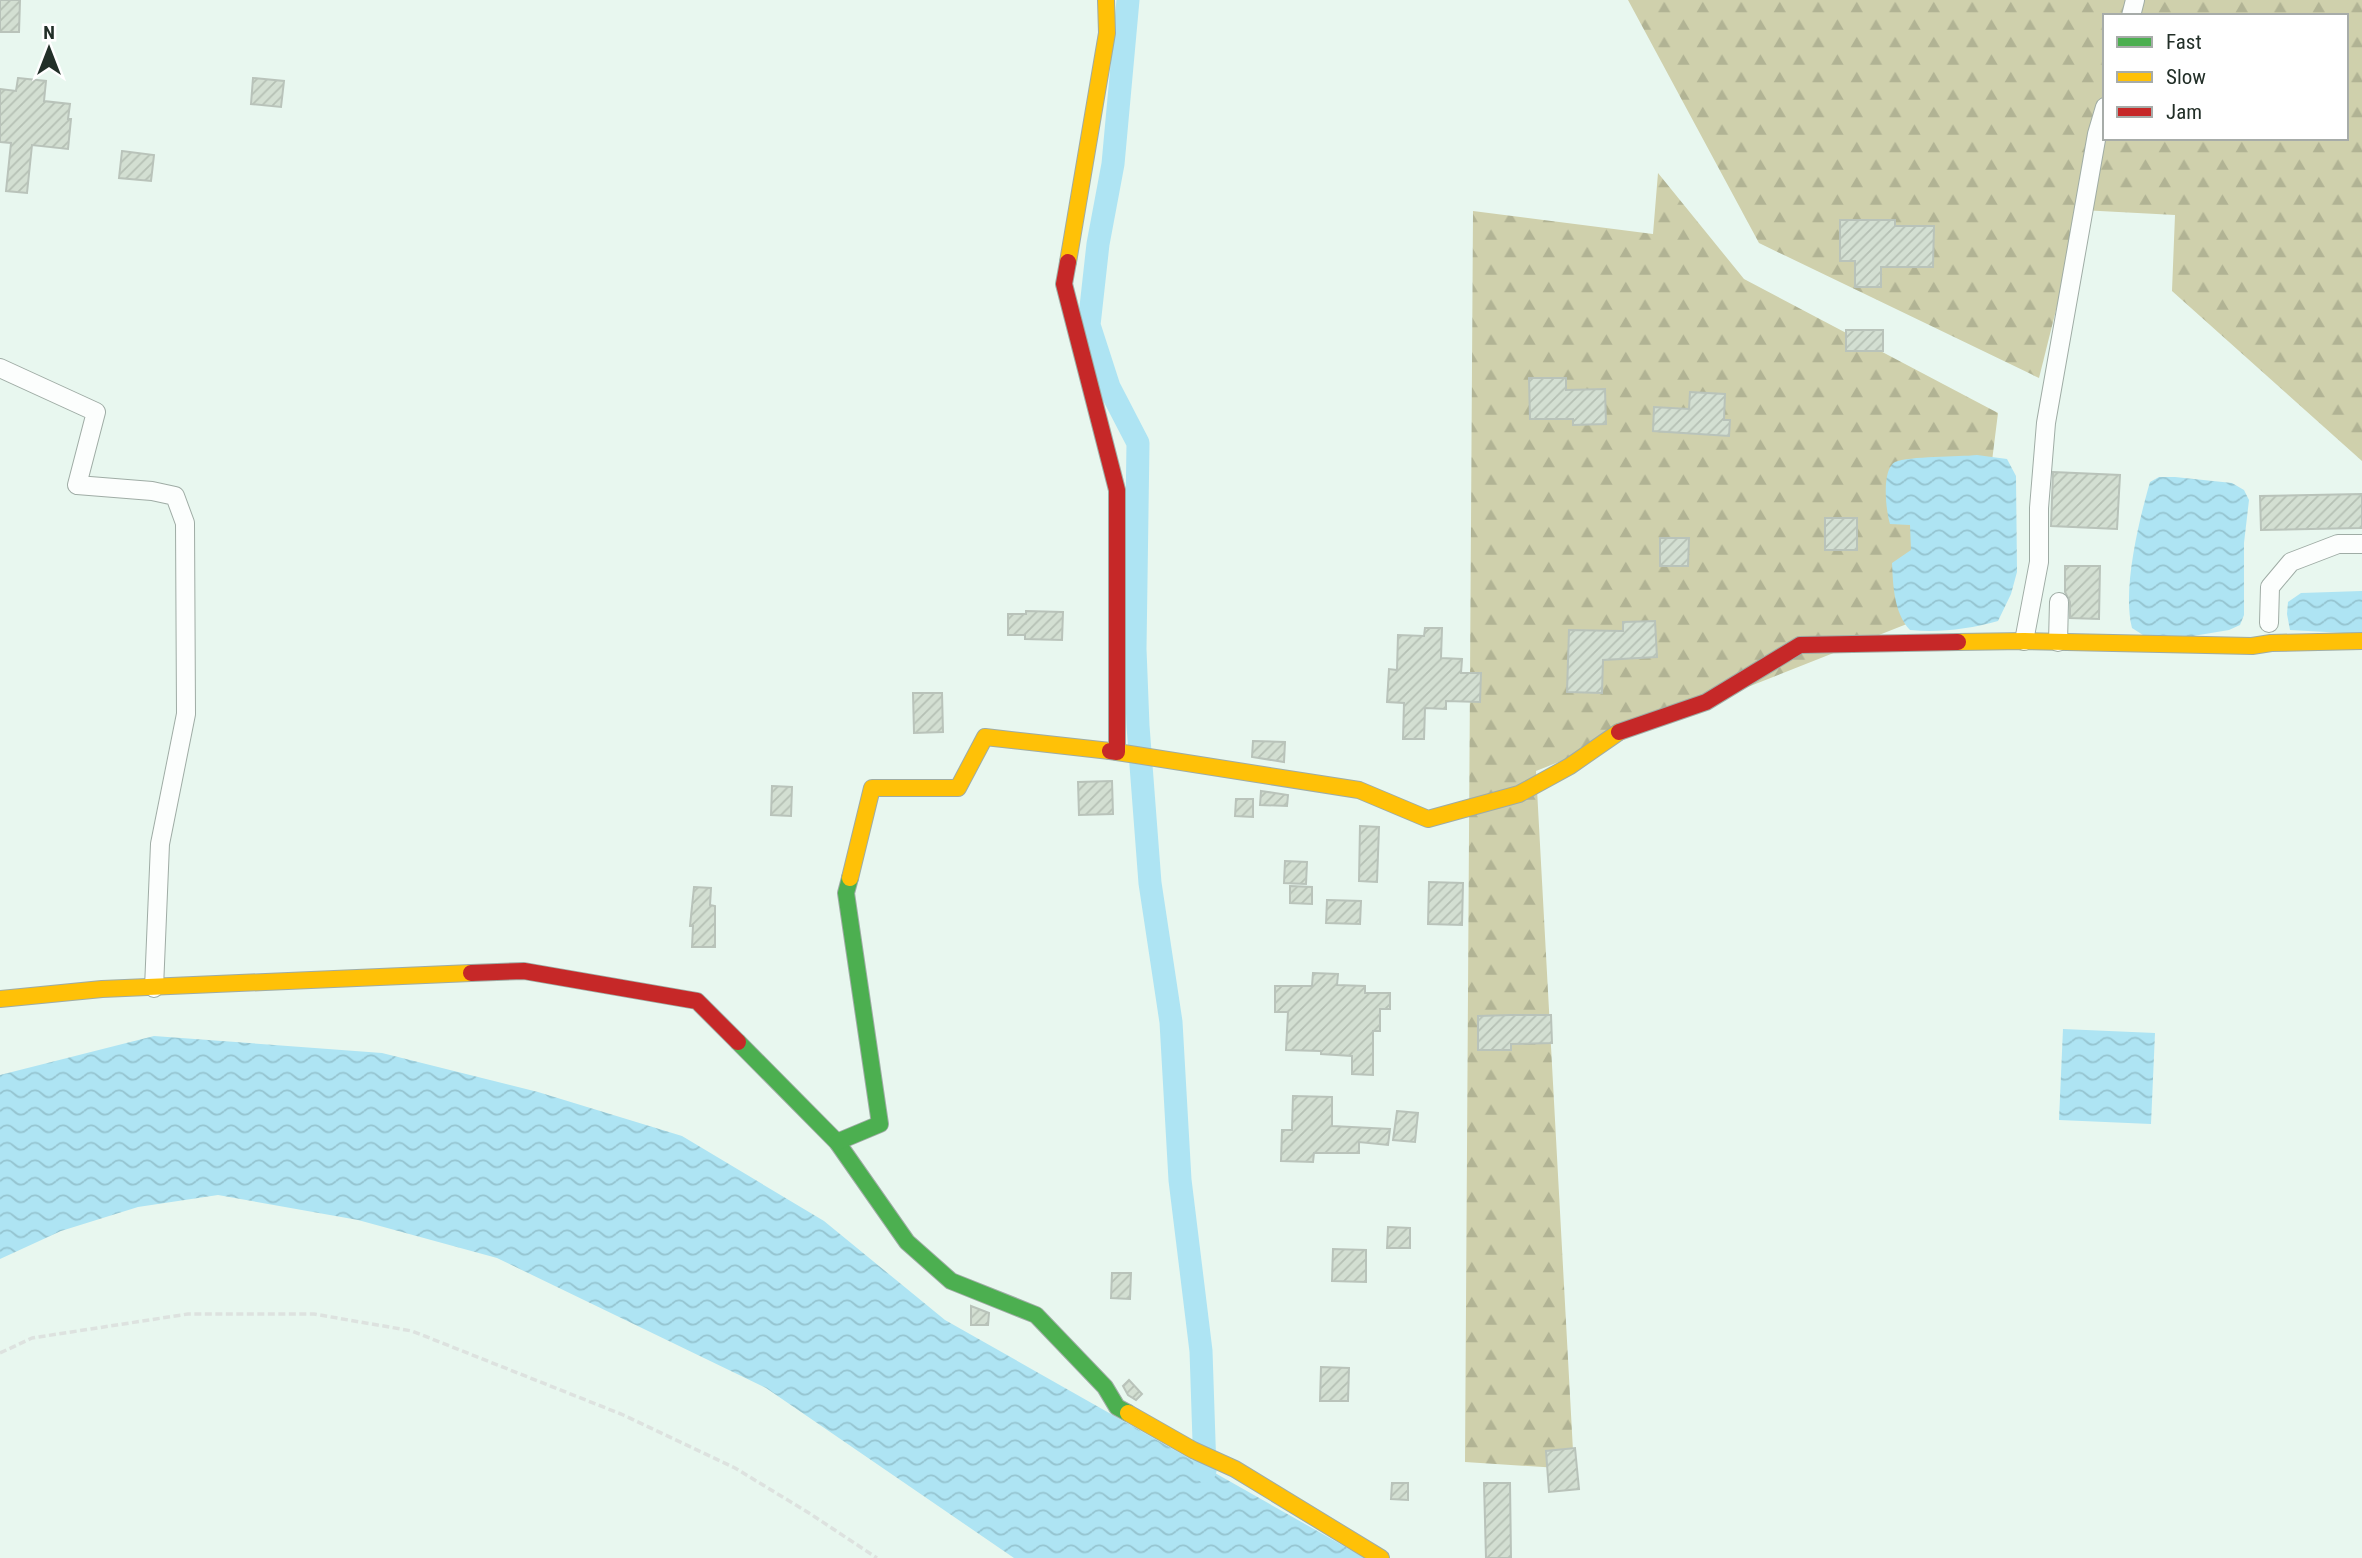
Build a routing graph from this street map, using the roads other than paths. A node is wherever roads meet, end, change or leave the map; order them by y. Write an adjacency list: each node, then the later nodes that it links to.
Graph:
1 (1106, 0): 10 (street)
2 (2103, 114): 7 (street)
3 (0, 368): 11 (street)
4 (2362, 544): 6 (street)
5 (2059, 602): 9 (street)
6 (2269, 624)
7 (2024, 641): 9 (street); 10 (street)
8 (2362, 641): 9 (street)
9 (2058, 642)
10 (1122, 753): 13 (street)
11 (154, 988): 12 (street); 13 (street)
12 (0, 999)
13 (837, 1142): 14 (street)
14 (1381, 1558)

